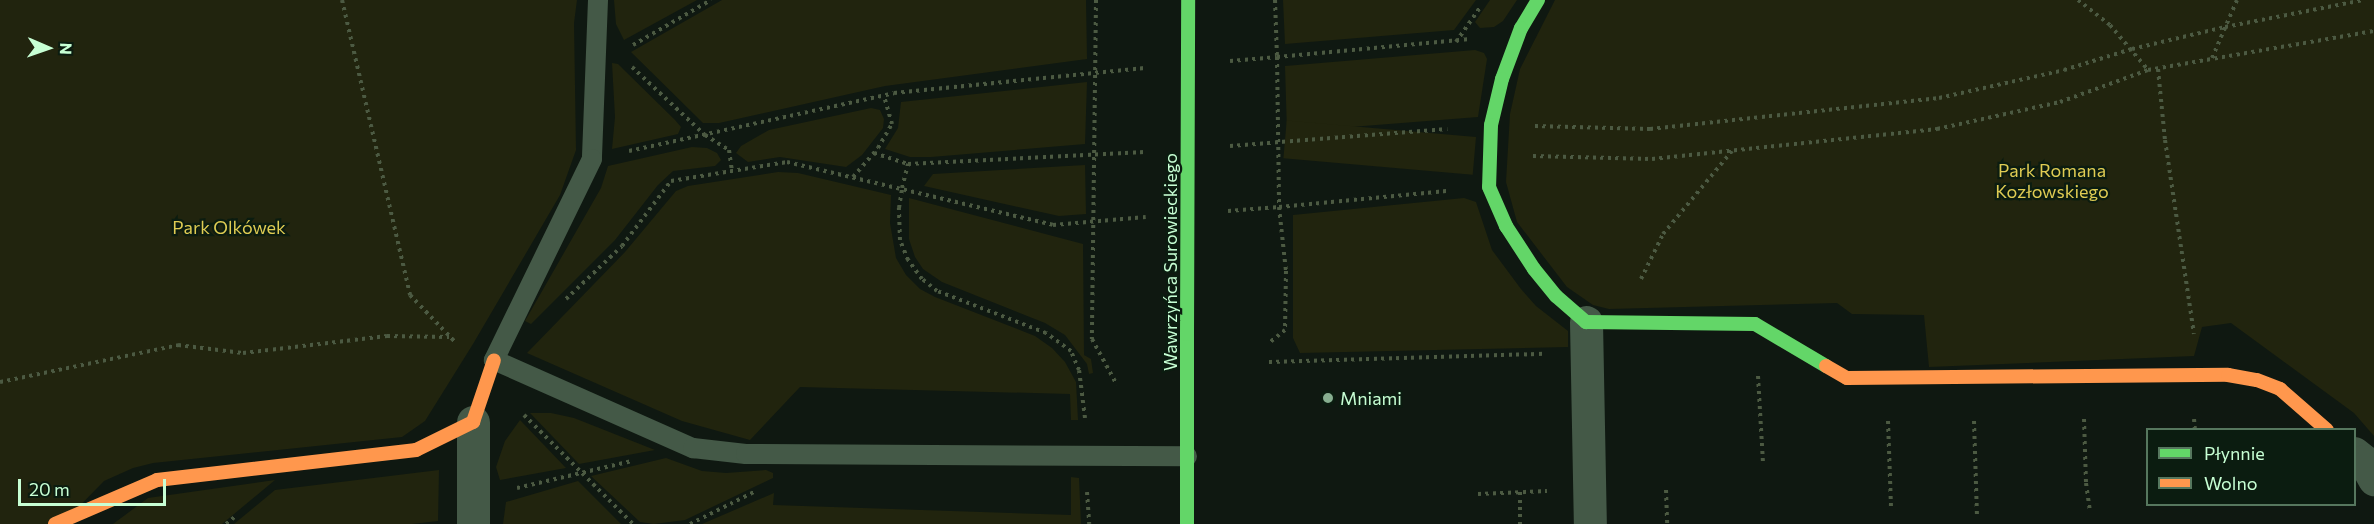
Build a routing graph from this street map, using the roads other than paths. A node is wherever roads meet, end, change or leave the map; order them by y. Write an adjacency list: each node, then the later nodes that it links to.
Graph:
1 (598, 0): 5 (lane)
2 (1188, 0): 9 (street, Wawrzyńca Surowieckiego, bridge)
3 (1538, 0): 4 (street)
4 (1587, 338): 7 (street); 14 (street)
5 (491, 369): 6 (street); 9 (lane)
6 (473, 422): 11 (street); 12 (street)
7 (2326, 428)
8 (2356, 454): 10 (street)
9 (1187, 456): 13 (street, Wawrzyńca Surowieckiego)
10 (2374, 479)
11 (473, 511)
12 (55, 524)
13 (1187, 524)
14 (1590, 524)

